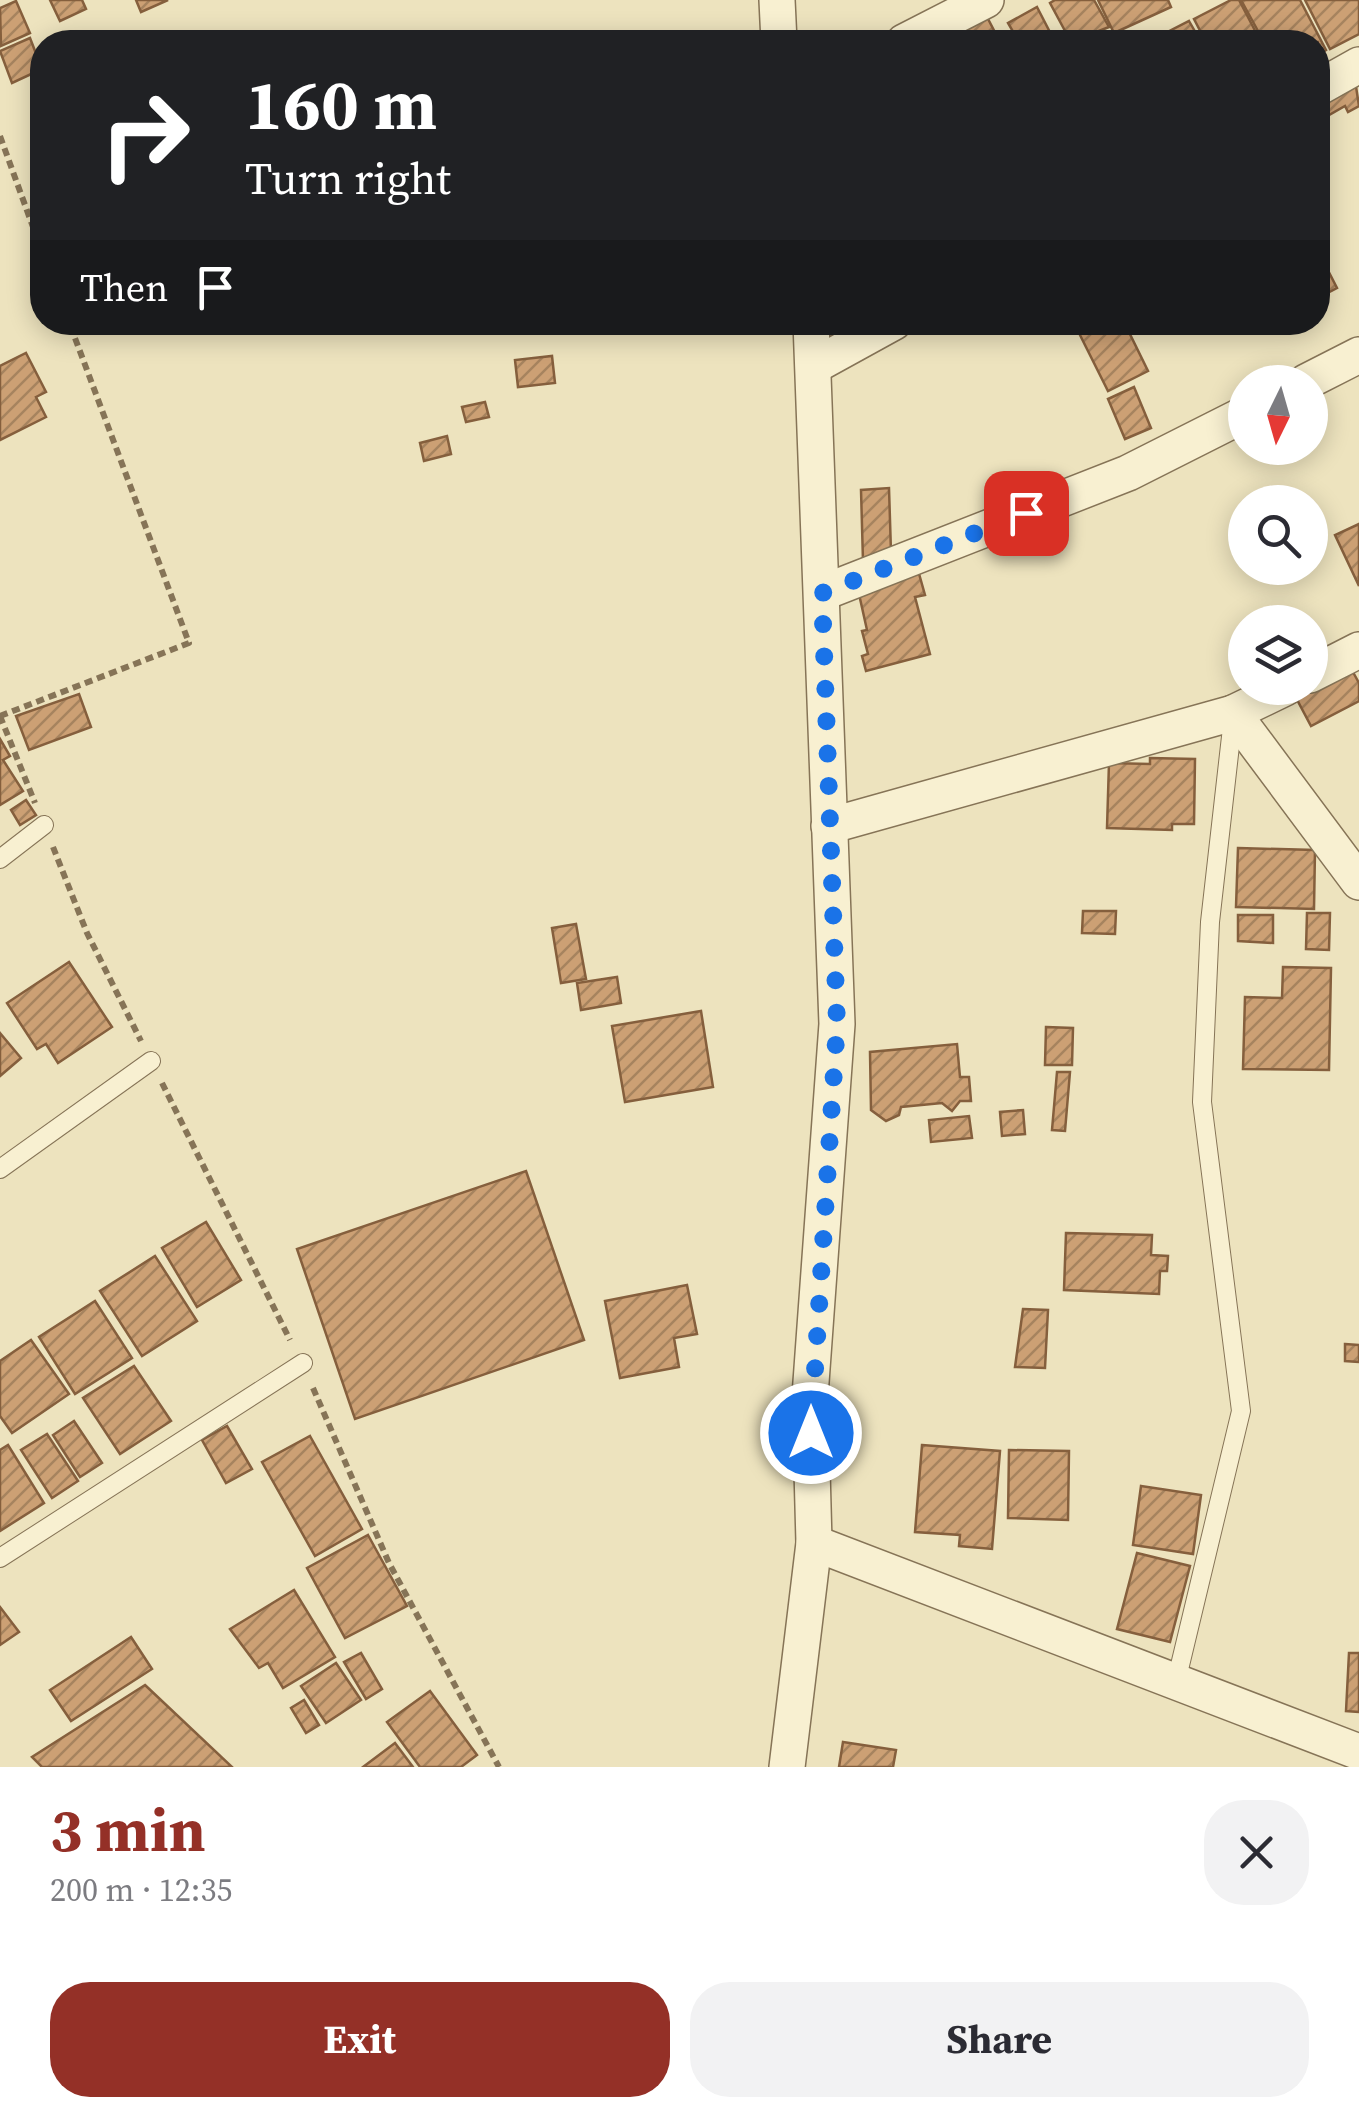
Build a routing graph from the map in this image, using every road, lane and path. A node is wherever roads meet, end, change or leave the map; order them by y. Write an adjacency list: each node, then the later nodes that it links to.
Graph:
1 (778, 0): 3 (street)
2 (986, 0): 4 (street)
3 (779, 30)
4 (927, 30)
5 (1359, 65): 6 (street)
6 (1330, 81)
7 (0, 136): 8 (path)
8 (30, 219)
9 (74, 335): 21 (path)
10 (812, 335): 13 (street)
11 (870, 335): 13 (street)
12 (1359, 356): 14 (street)
13 (814, 366): 16 (street)
14 (1328, 371)
15 (1228, 423): 16 (street)
16 (822, 593): 23 (street)
17 (1359, 650): 18 (street)
18 (1328, 666)
19 (1251, 705): 20 (street)
20 (1233, 714): 23 (street); 25 (street); 31 (lane)
21 (0, 716): 22 (path)
22 (44, 825): 24 (lane); 26 (path)
23 (829, 826): 29 (street)
24 (0, 858)
25 (1359, 882)
26 (151, 1061): 27 (lane); 28 (path)
27 (0, 1169)
28 (302, 1363): 30 (lane); 33 (path)
29 (814, 1543): 31 (street); 34 (street)
30 (0, 1558)
31 (1176, 1682): 32 (street)
32 (1359, 1752)
33 (499, 1767)
34 (787, 1767)

